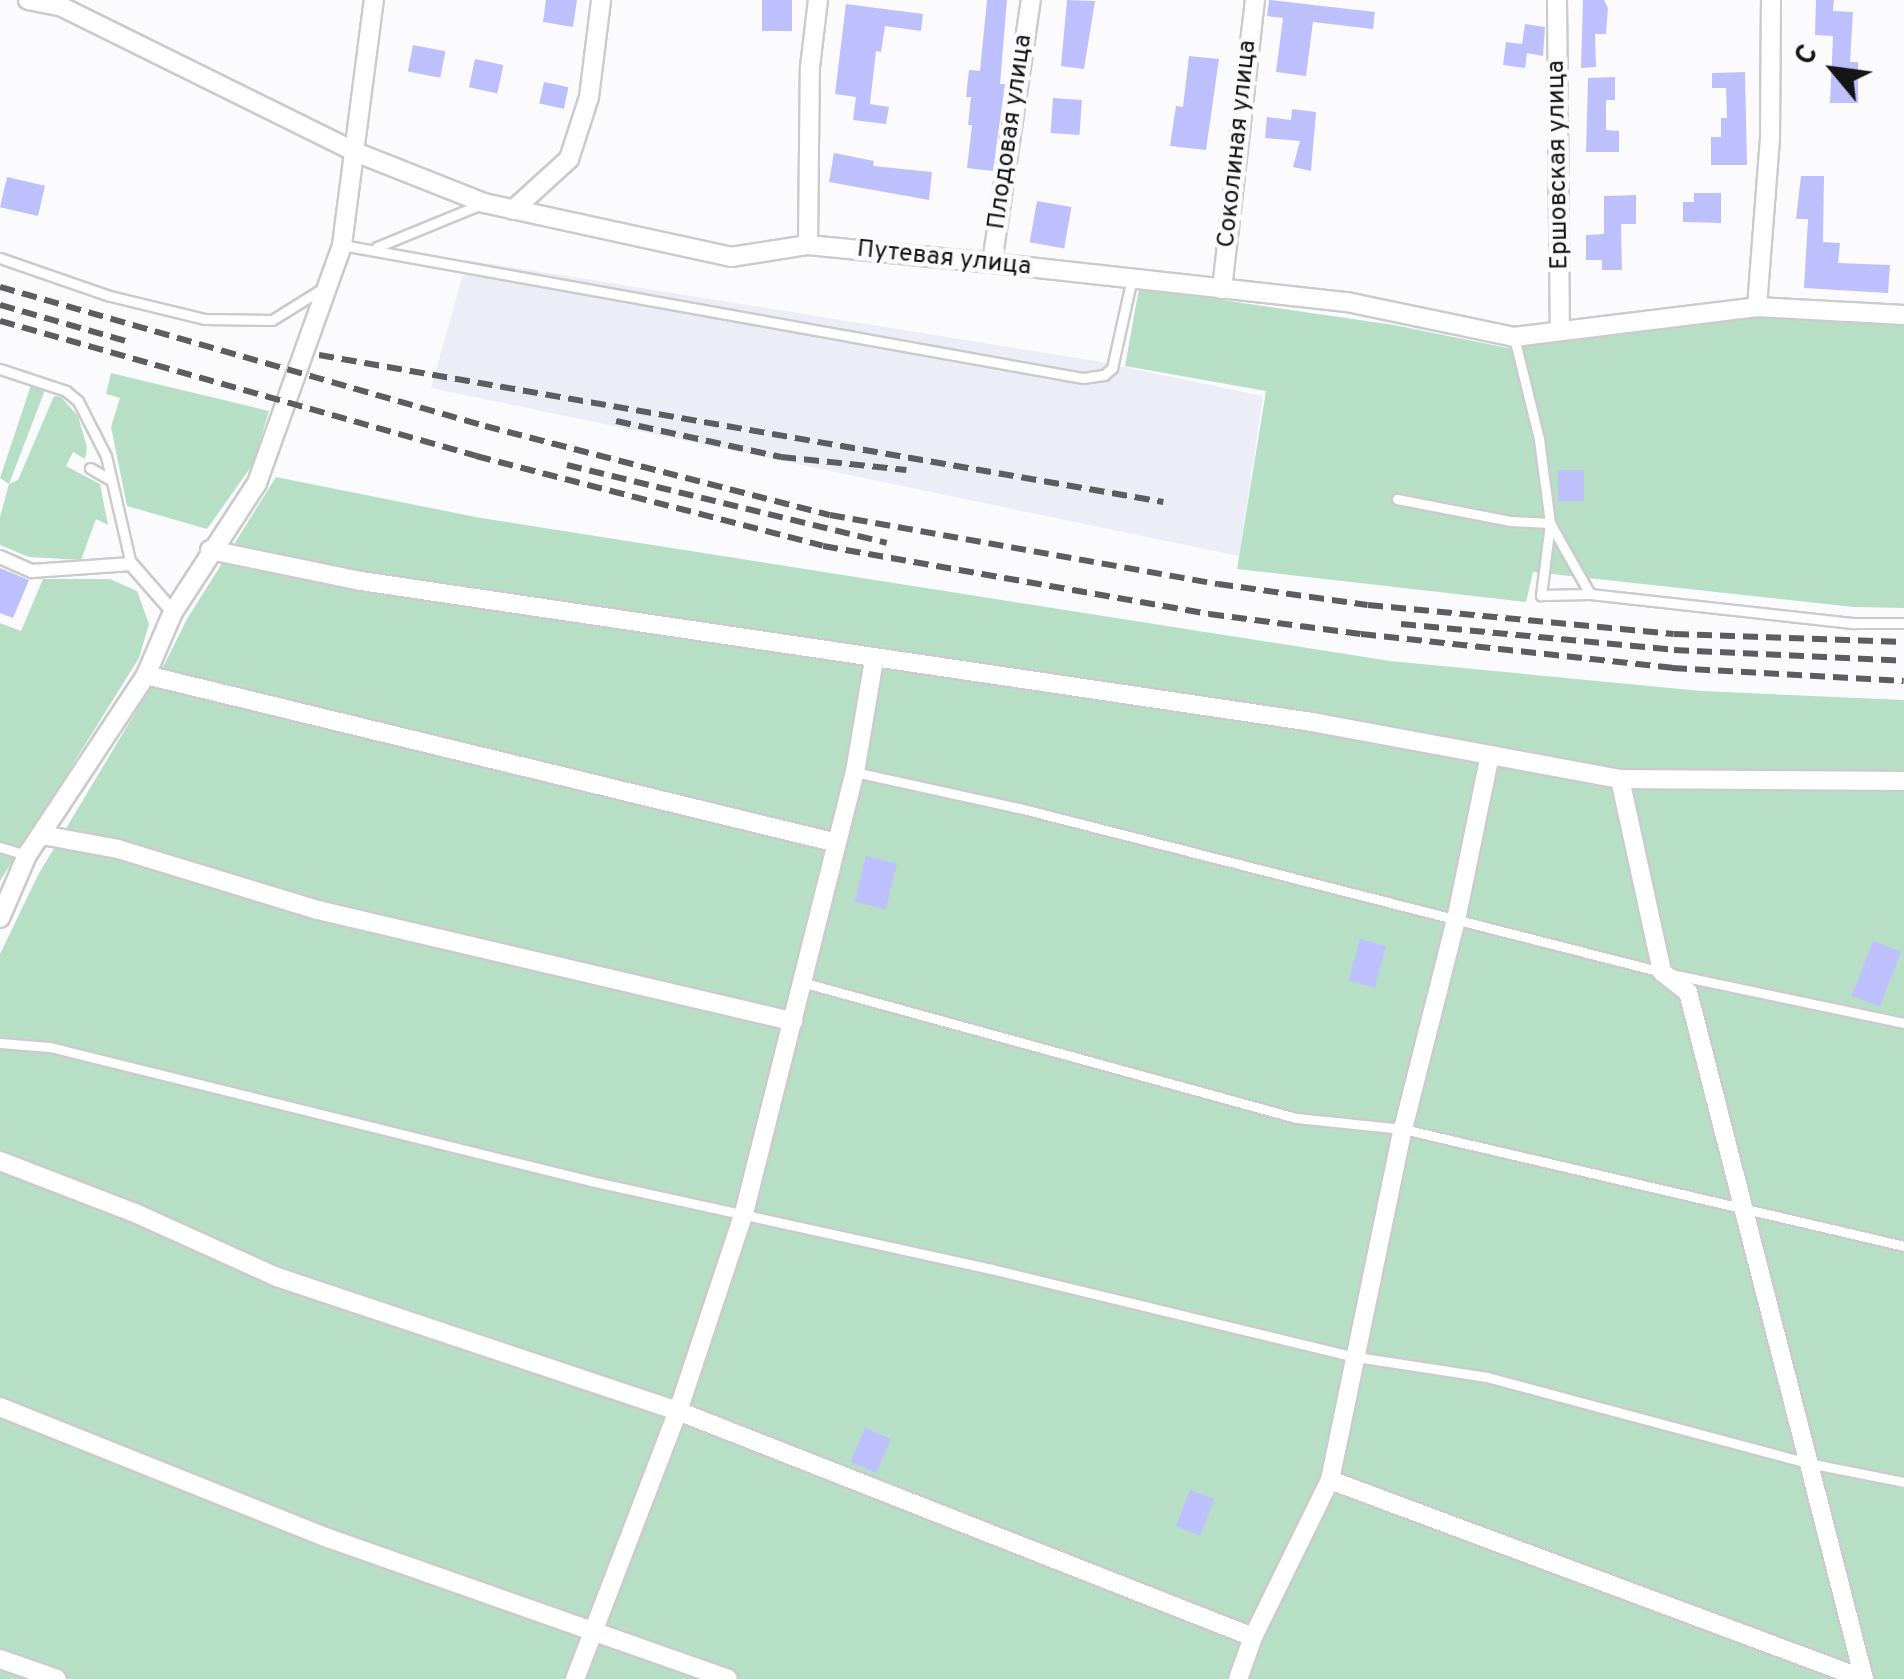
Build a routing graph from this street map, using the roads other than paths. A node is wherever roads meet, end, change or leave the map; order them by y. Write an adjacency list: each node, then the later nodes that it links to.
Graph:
1 (28, 0): 9 (street, Путевая улица)
2 (374, 0): 10 (street)
3 (601, 0): 12 (street)
4 (818, 0): 14 (street)
5 (1031, 0): 17 (street, Плодовая улица)
6 (1254, 0): 20 (street, Соколиная улица)
7 (1557, 0): 23 (street, Ершовская улица)
8 (1771, 0): 21 (street)
9 (60, 3): 10 (street, Путевая улица)
10 (355, 152): 11 (street, Путевая улица); 13 (street)
11 (484, 203): 12 (street, Путевая улица); 15 (lane)
12 (513, 210): 14 (street, Путевая улица)
13 (342, 244): 15 (lane); 19 (street)
14 (808, 245): 17 (street, Путевая улица)
15 (374, 248): 18 (lane)
16 (0, 258): 19 (lane)
17 (992, 263): 18 (street, Путевая улица)
18 (1132, 278): 20 (street, Путевая улица)
19 (328, 284): 30 (street)
20 (1222, 288): 24 (street, Путевая улица)
21 (1758, 307): 22 (street, Путевая улица); 23 (street, Путевая улица)
22 (1904, 315)
23 (1560, 330): 24 (street, Путевая улица)
24 (1514, 337): 29 (lane)
25 (0, 369): 27 (lane)
26 (90, 468): 27 (lane)
27 (111, 480): 32 (lane)
28 (1397, 500): 29 (lane)
29 (1550, 523): 33 (lane); 33 (lane)
30 (210, 550): 34 (street); 36 (street)
31 (0, 557): 32 (street)
32 (131, 564): 34 (street)
33 (1590, 594): 35 (lane)
34 (174, 612): 37 (street)
35 (1904, 623)
36 (874, 660): 38 (street); 39 (street)
37 (146, 675): 42 (street); 43 (street)
38 (1490, 755): 40 (street); 47 (street)
39 (855, 772): 43 (street); 47 (lane)
40 (1620, 779): 41 (street); 48 (street)
41 (1904, 781)
42 (42, 835): 45 (street); 50 (street)
43 (837, 844): 49 (street)
44 (0, 847): 45 (lane)
45 (26, 855): 46 (street)
46 (0, 918)
47 (1456, 920): 48 (lane); 53 (street)
48 (1662, 972): 51 (lane); 55 (street)
49 (805, 983): 50 (street); 53 (lane)
50 (793, 1021): 56 (street)
51 (1904, 1023)
52 (0, 1043): 56 (lane)
53 (1403, 1130): 55 (lane); 58 (street)
54 (0, 1161): 60 (street)
55 (1744, 1207): 57 (lane); 61 (street)
56 (744, 1213): 58 (lane); 60 (street)
57 (1904, 1246)
58 (1356, 1357): 61 (lane); 62 (street)
59 (0, 1407): 64 (street)
60 (678, 1410): 64 (street); 65 (street)
61 (1808, 1463): 63 (lane); 71 (street)
62 (1330, 1480): 65 (street); 71 (street)
63 (1904, 1482)
64 (592, 1631): 68 (street); 69 (street)
65 (1253, 1637): 70 (street)
66 (0, 1658): 67 (street)
67 (57, 1679)
68 (576, 1679)
69 (728, 1679)
70 (1238, 1679)
71 (1864, 1679)

